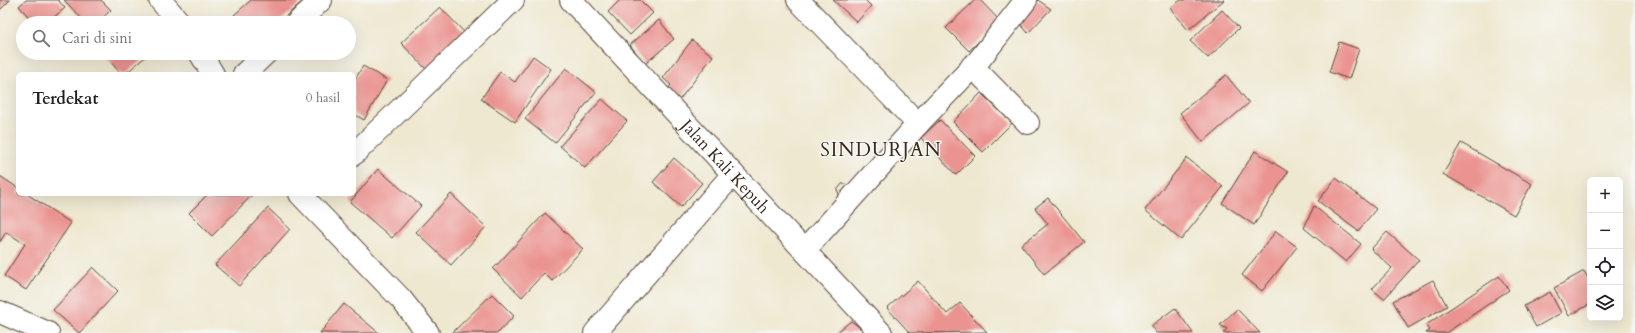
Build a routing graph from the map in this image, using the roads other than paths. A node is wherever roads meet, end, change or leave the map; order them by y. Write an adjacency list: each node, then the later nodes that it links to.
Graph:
1 (160, 0): 7 (street)
2 (321, 0): 8 (street)
3 (513, 0): 16 (street)
4 (571, 0): 17 (street, Jalan Kali Kepuh)
5 (798, 0): 14 (street)
6 (1026, 0): 11 (street)
7 (174, 16)
8 (304, 16)
9 (204, 60): 12 (street)
10 (259, 60): 13 (street)
11 (972, 66): 14 (street); 15 (street)
12 (212, 72)
13 (246, 72)
14 (918, 124): 19 (street)
15 (1028, 124)
16 (356, 152)
17 (733, 174): 19 (street, Jalan Kali Kepuh); 23 (street)
18 (306, 196): 22 (street)
19 (805, 250): 24 (street, Jalan Kali Kepuh)
20 (0, 312): 21 (street)
21 (48, 333)
22 (428, 333)
23 (595, 333)
24 (880, 333)

